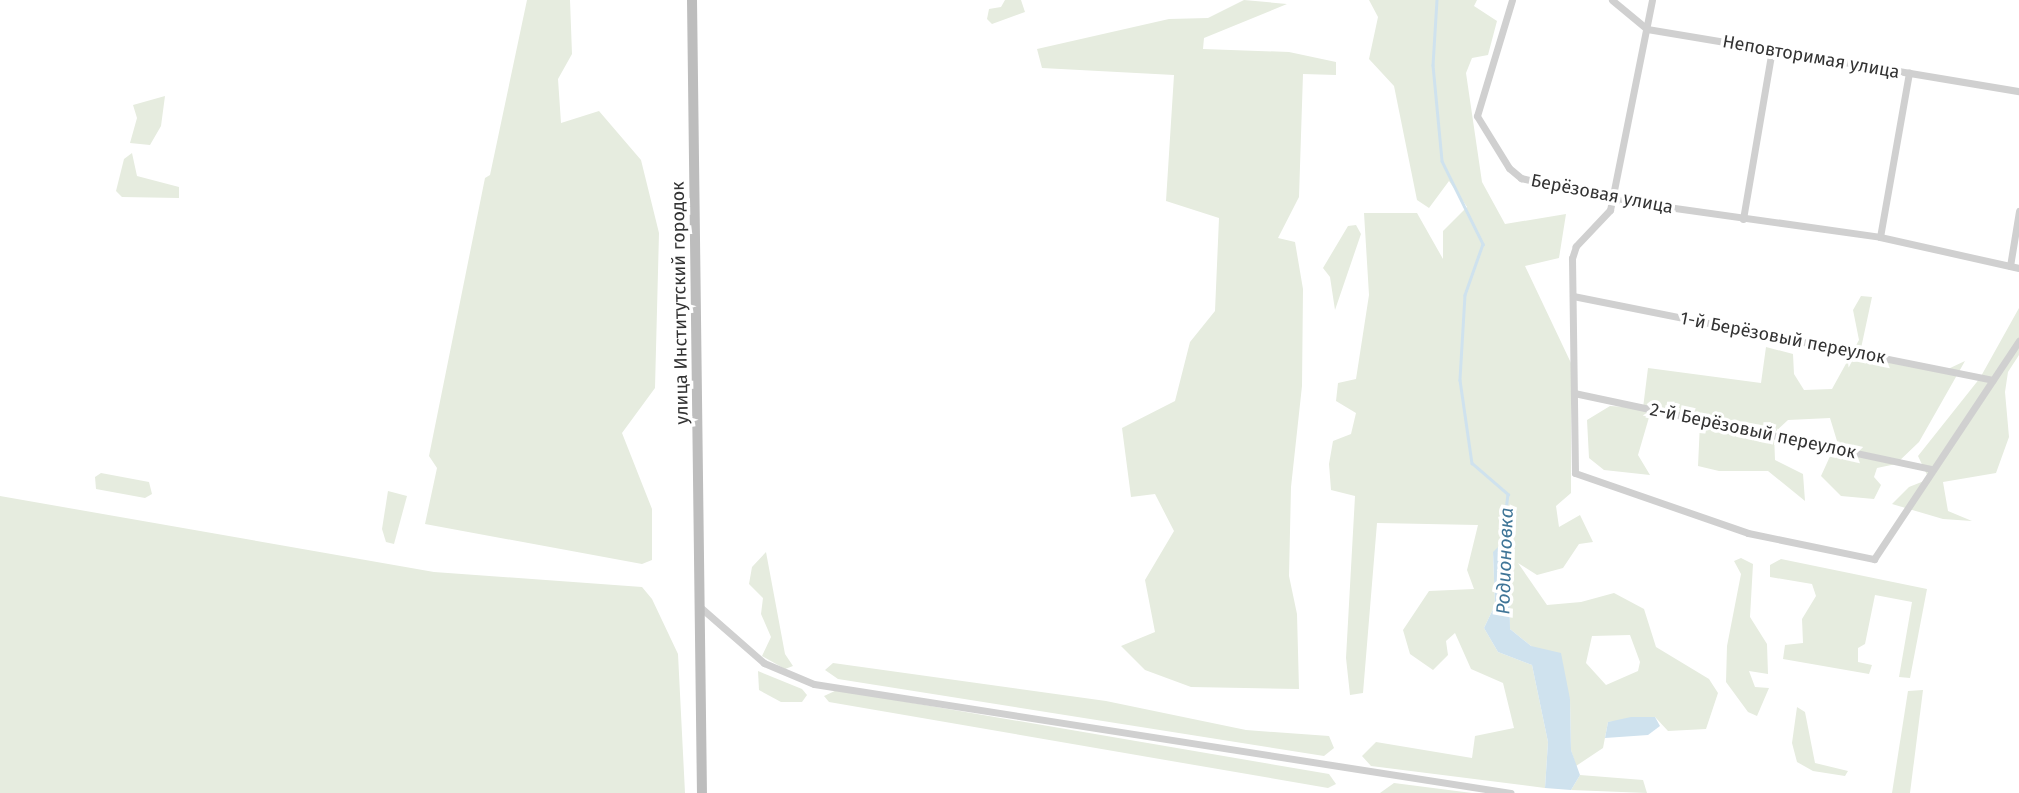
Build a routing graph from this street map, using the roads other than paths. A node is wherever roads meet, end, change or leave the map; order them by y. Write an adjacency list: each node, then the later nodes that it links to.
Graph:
1 (692, 0): 20 (street, улица Институтский городок)
2 (1512, 0): 9 (street, Берёзовая улица)
3 (1612, 0): 5 (street)
4 (1652, 0): 5 (street)
5 (1647, 29): 6 (street, Неповторимая улица); 9 (street)
6 (1773, 50): 7 (street, Неповторимая улица); 11 (street)
7 (1909, 73): 8 (street, Неповторимая улица); 12 (street)
8 (2019, 91)
9 (1611, 198): 11 (street, Берёзовая улица); 15 (street)
10 (2019, 211): 13 (street)
11 (1743, 219): 12 (street, Берёзовая улица)
12 (1880, 237): 13 (street, Берёзовая улица)
13 (2010, 266): 14 (street, Берёзовая улица)
14 (2019, 268)
15 (1573, 296): 17 (street, 1-й Берёзовый переулок); 18 (street)
16 (2019, 341): 17 (street)
17 (1993, 380): 19 (street)
18 (1574, 393): 19 (street, 2-й Берёзовый переулок); 19 (street)
19 (1932, 469)
20 (699, 607): 21 (street, улица Институтский городок); 22 (street)
21 (702, 793)
22 (1511, 793)

